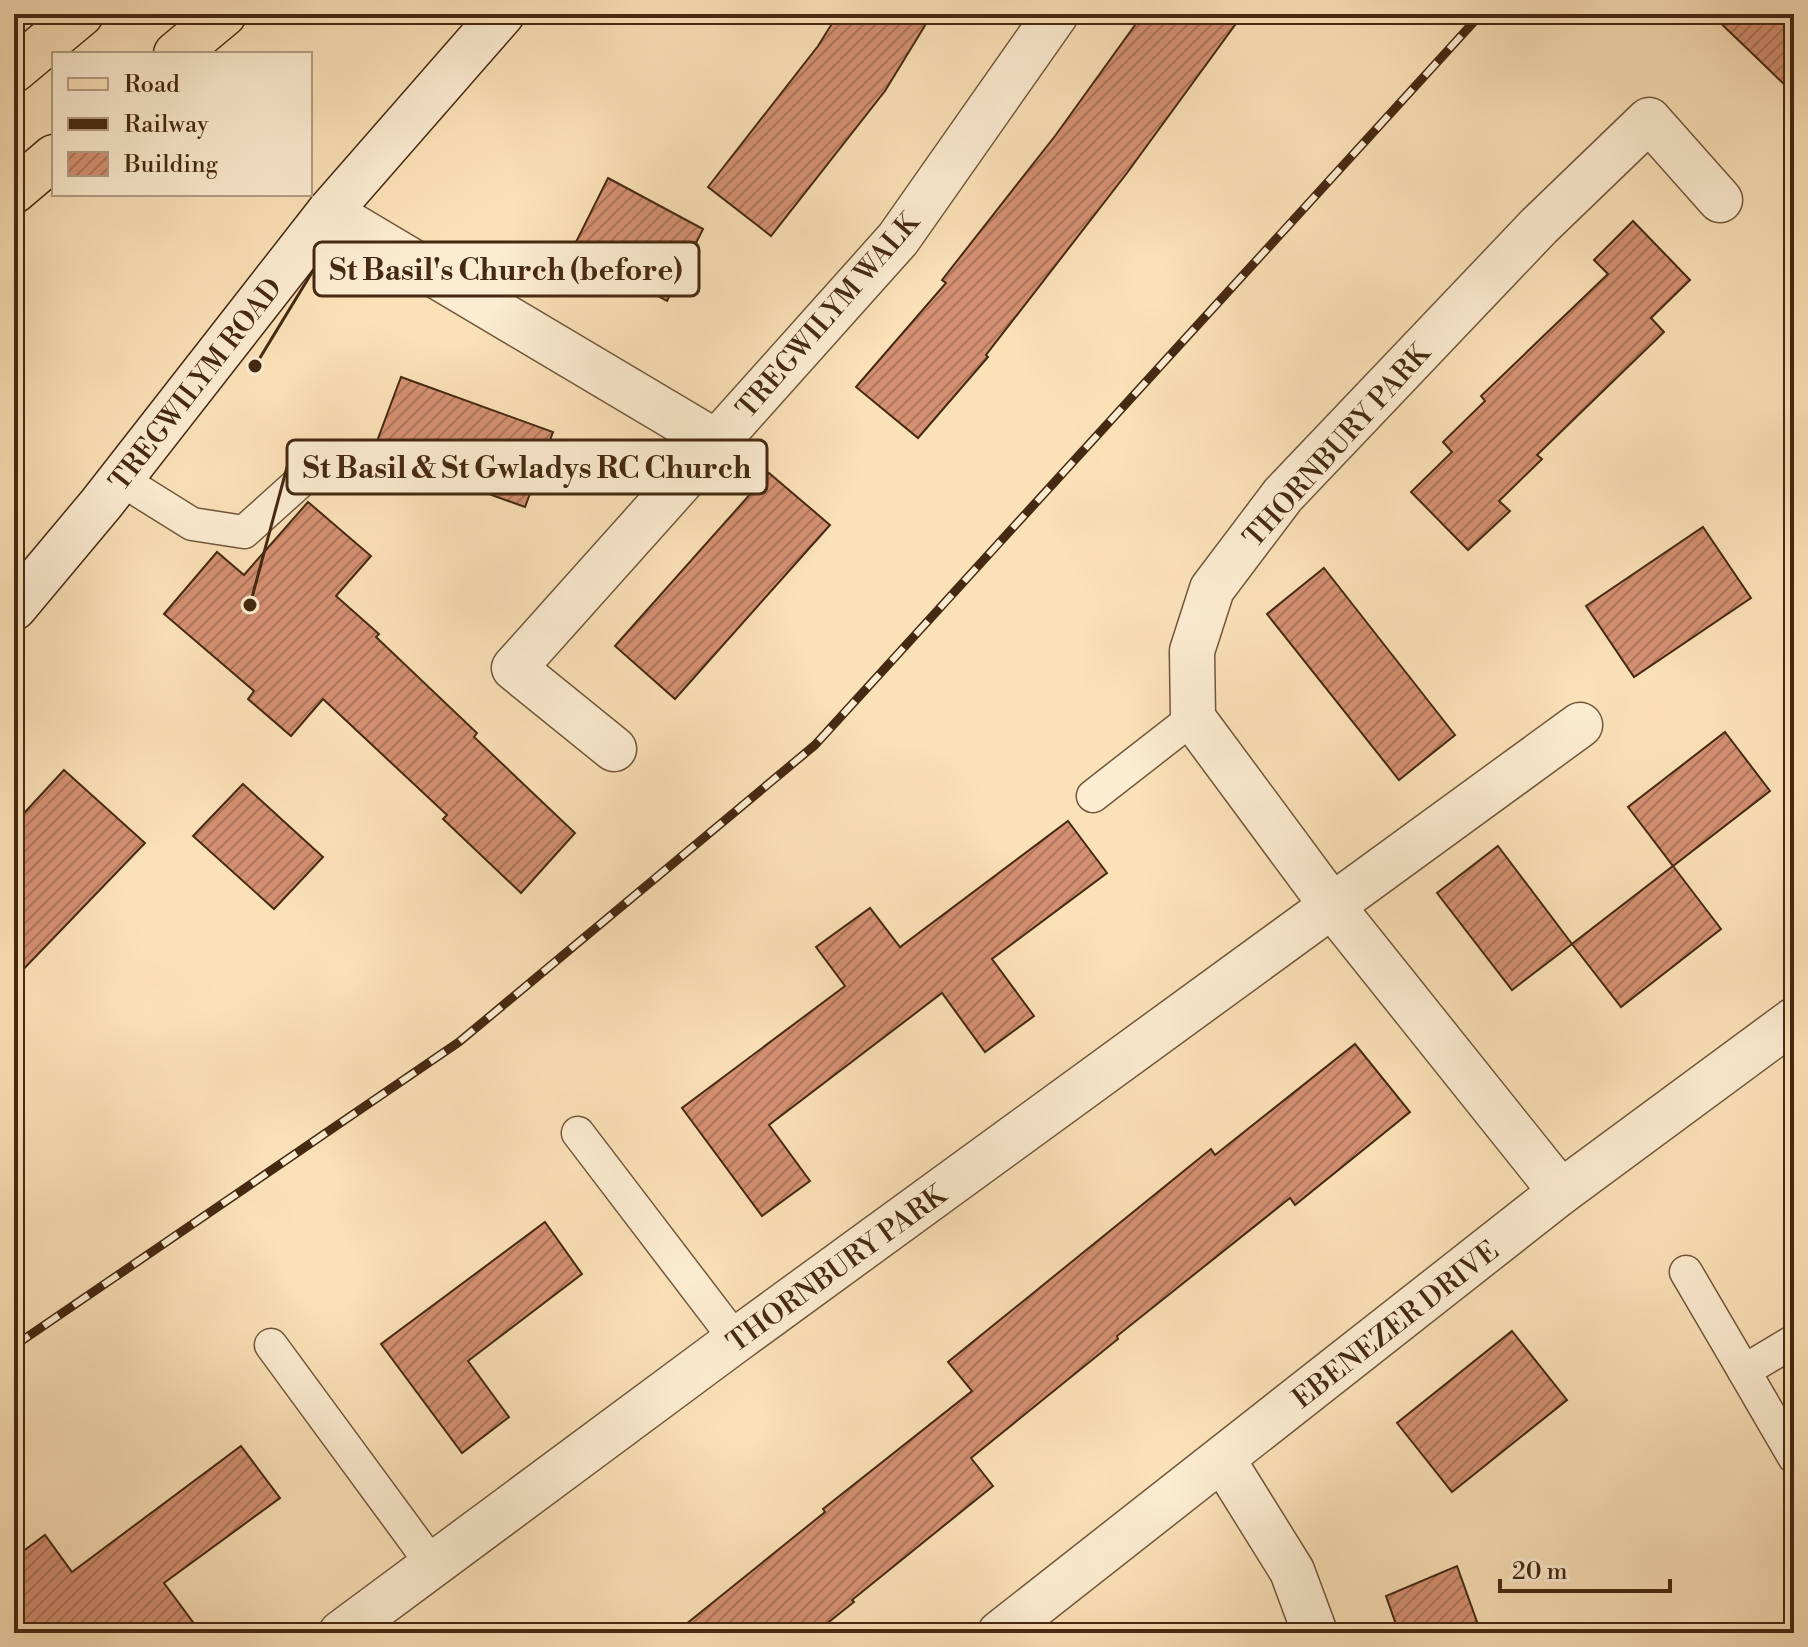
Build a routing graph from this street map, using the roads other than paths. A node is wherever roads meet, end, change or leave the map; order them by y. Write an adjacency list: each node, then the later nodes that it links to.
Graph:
1 (81, 14): 6 (main road)
2 (224, 14): 5 (main road)
3 (502, 14): 10 (street, TREGWILYM ROAD)
4 (1056, 14): 11 (street, TREGWILYM WALK)
5 (178, 52)
6 (14, 70)
7 (52, 159): 8 (main road)
8 (14, 191)
9 (1720, 200): 15 (street, THORNBURY PARK)
10 (329, 212): 11 (street, TREGWILYM WALK); 13 (street, TREGWILYM ROAD)
11 (716, 442): 17 (street)
12 (304, 478): 13 (lane)
13 (120, 479): 14 (street, TREGWILYM ROAD)
14 (14, 608)
15 (1193, 718): 18 (lane); 19 (street)
16 (1580, 725): 19 (street, THORNBURY PARK)
17 (614, 749)
18 (1093, 796)
19 (1333, 907): 22 (street); 24 (street, THORNBURY PARK)
20 (1794, 1020): 22 (street, EBENEZER DRIVE)
21 (578, 1133): 24 (lane)
22 (1561, 1192): 29 (street, EBENEZER DRIVE)
23 (1686, 1272): 27 (lane)
24 (736, 1340): 30 (street, THORNBURY PARK)
25 (1794, 1341): 27 (lane)
26 (271, 1345): 30 (lane)
27 (1744, 1371): 28 (lane)
28 (1794, 1457)
29 (1223, 1460): 32 (street, EBENEZER DRIVE); 33 (street)
30 (432, 1564): 31 (street, THORNBURY PARK)
31 (341, 1633)
32 (1000, 1633)
33 (1315, 1633)

